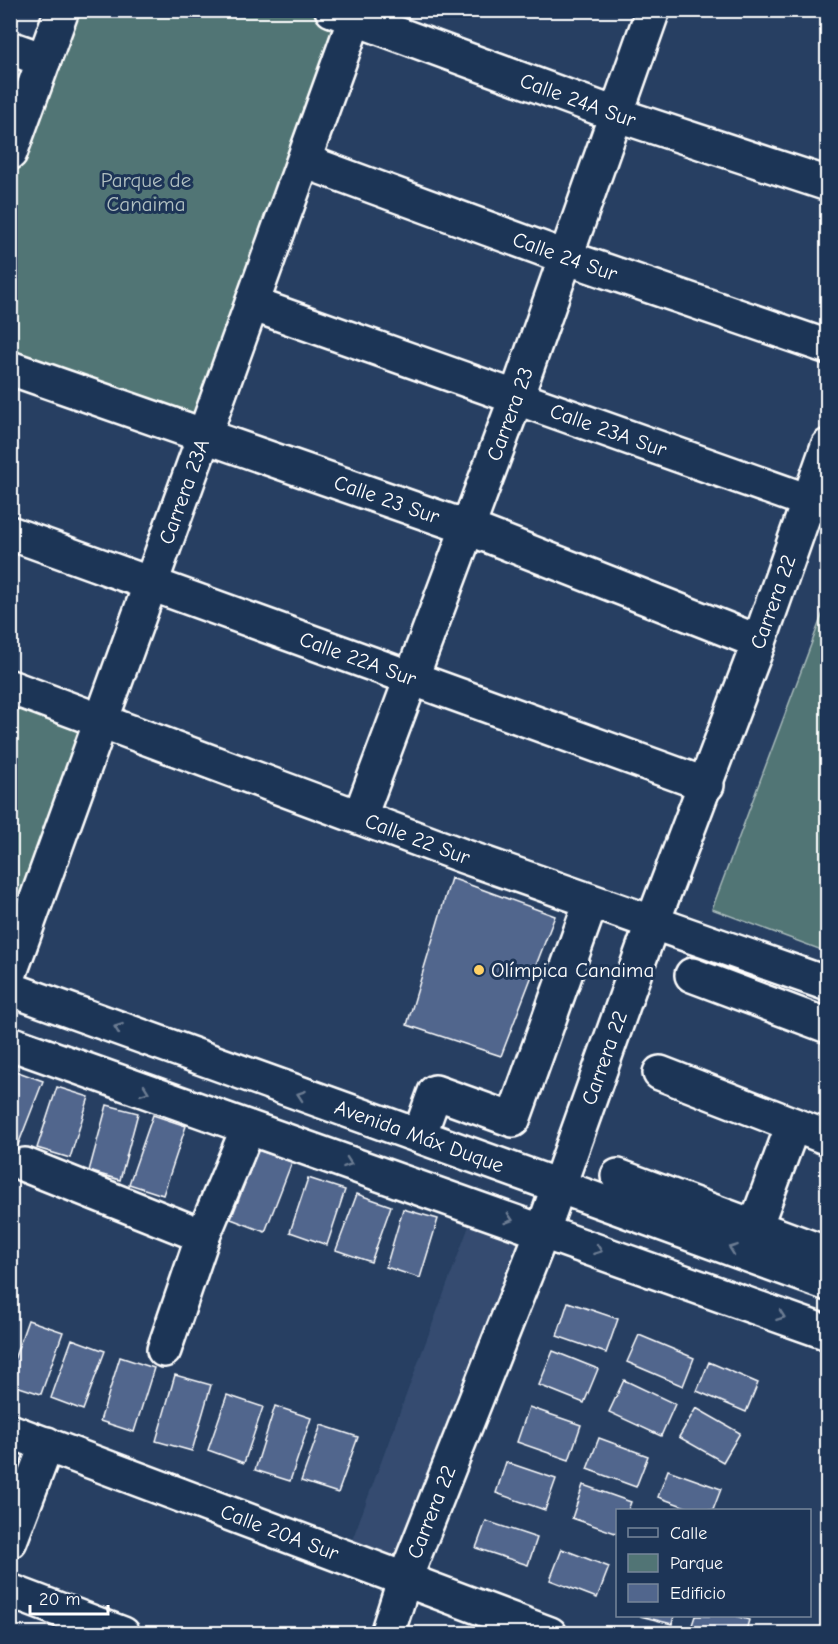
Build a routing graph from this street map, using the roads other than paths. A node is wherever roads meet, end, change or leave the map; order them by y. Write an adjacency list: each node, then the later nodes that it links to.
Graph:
1 (62, 10): 5 (street)
2 (653, 10): 6 (street, Carrera 23)
3 (348, 13): 6 (street, Calle 24A Sur); 8 (street, Carrera 23A)
4 (10, 48): 5 (street)
5 (44, 60): 7 (street)
6 (615, 114): 9 (street, Calle 24A Sur); 10 (street, Carrera 23)
7 (10, 153)
8 (304, 161): 10 (street, Calle 24 Sur); 11 (street, Carrera 23A)
9 (828, 184)
10 (565, 257): 12 (street, Calle 24 Sur); 14 (street, Carrera 23)
11 (252, 304): 14 (street, Calle 23A Sur); 15 (street, Carrera 23A)
12 (828, 347)
13 (10, 368): 15 (street, Calle 23 Sur)
14 (516, 398): 17 (street, Calle 23A Sur); 18 (street, Carrera 23)
15 (206, 434): 18 (street, Calle 23 Sur); 20 (street, Carrera 23A)
16 (828, 446): 17 (street, Carrera 22)
17 (818, 505): 21 (street, Carrera 22)
18 (466, 527): 21 (street, Calle 23 Sur); 22 (street, Carrera 23)
19 (10, 533): 20 (street, Calle 22A Sur)
20 (150, 585): 22 (street, Calle 22A Sur); 24 (street, Carrera 23A)
21 (759, 642): 25 (street, Carrera 22)
22 (412, 678): 25 (street, Calle 22A Sur); 26 (street, Carrera 23)
23 (10, 687): 24 (street, Calle 22 Sur)
24 (102, 722): 26 (street, Calle 22 Sur); 29 (street, Carrera 23A)
25 (707, 785): 28 (street, Carrera 22)
26 (360, 816): 27 (street, Calle 22 Sur)
27 (591, 902): 28 (street, Calle 22 Sur); 38 (street)
28 (652, 924): 31 (street, Calle 22 Sur); 42 (street, Carrera 22)
29 (10, 973)
30 (692, 975): 33 (street)
31 (828, 984)
32 (10, 989): 38 (street, Avenida Máx Duque, one-way to 32)
33 (828, 1026)
34 (10, 1043): 37 (street, one-way to 37)
35 (660, 1073): 36 (street)
36 (793, 1125): 39 (street); 43 (street)
37 (248, 1128): 44 (street, one-way to 44); 45 (street)
38 (419, 1136): 42 (street, Avenida Máx Duque)
39 (828, 1138)
40 (25, 1165): 45 (street)
41 (618, 1176): 43 (street)
42 (559, 1185): 44 (street, Carrera 22); 47 (street, Avenida Máx Duque, one-way to 42)
43 (755, 1227): 46 (street)
44 (543, 1230): 48 (street, one-way to 48); 53 (street, Carrera 22)
45 (203, 1236): 49 (street)
46 (828, 1254)
47 (828, 1284)
48 (828, 1333)
49 (164, 1350)
50 (10, 1431): 51 (street, Calle 20A Sur)
51 (47, 1444): 52 (street); 53 (street, Calle 20A Sur)
52 (10, 1540)
53 (404, 1581): 56 (street, Carrera 22); 57 (street, Calle 20A Sur)
54 (10, 1591): 55 (street)
55 (123, 1634)
56 (387, 1634)
57 (549, 1634)

